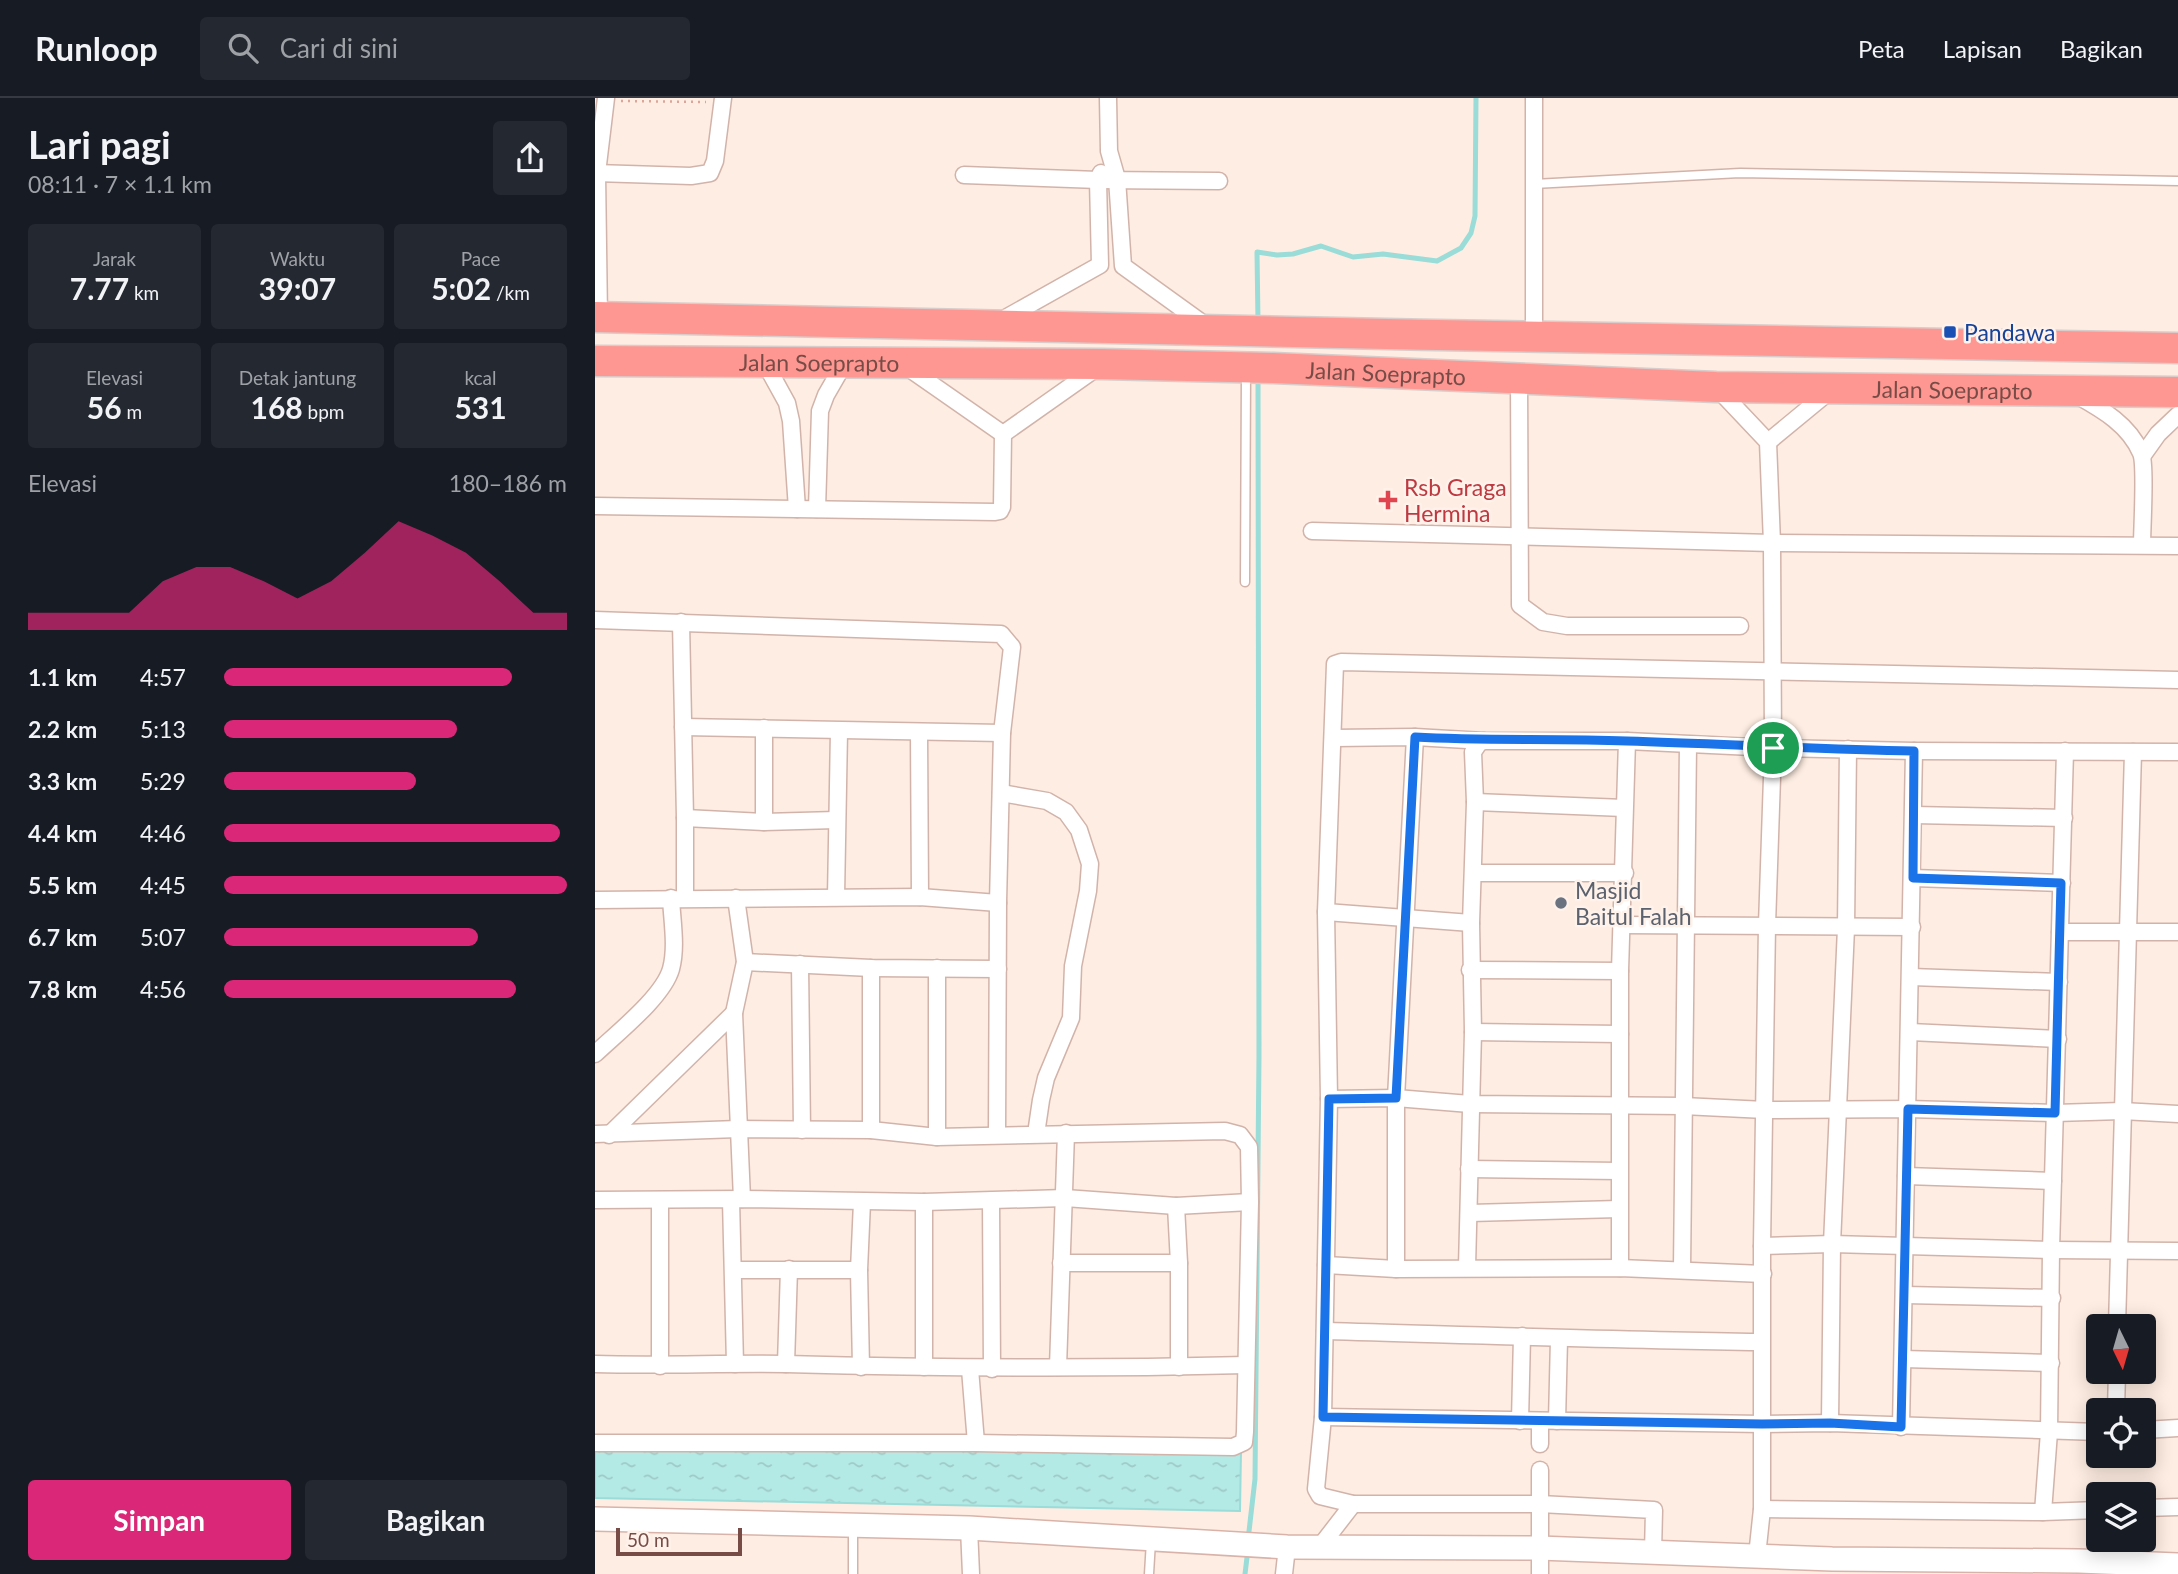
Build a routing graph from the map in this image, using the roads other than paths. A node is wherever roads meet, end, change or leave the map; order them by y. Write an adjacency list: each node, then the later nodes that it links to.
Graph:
1 (1108, 98): 5 (street)
2 (1534, 98): 12 (street)
3 (606, 99): 6 (street)
4 (723, 100): 6 (street)
5 (1109, 151): 8 (street); 9 (street)
6 (596, 173): 15 (street)
7 (964, 175): 9 (street)
8 (1118, 179): 9 (street); 10 (street); 14 (street)
9 (1098, 180): 13 (street)
10 (1219, 181)
11 (2178, 181): 12 (lane)
12 (1534, 184): 18 (street)
13 (1100, 265): 14 (street); 16 (street)
14 (1123, 265): 17 (street)
15 (597, 318): 16 (highway, Jalan Soeprapto)
16 (991, 327): 17 (highway, Jalan Soeprapto)
17 (1211, 329): 18 (highway, Jalan Soeprapto)
18 (1534, 339): 19 (highway, Jalan Soeprapto)
19 (2178, 348)
20 (595, 362): 22 (highway, Jalan Soeprapto)
21 (845, 362): 22 (highway, Jalan Soeprapto); 23 (highway, Jalan Soeprapto); 37 (street)
22 (765, 363): 36 (street)
23 (901, 363): 24 (highway, Jalan Soeprapto); 32 (street)
24 (1102, 364): 25 (highway, Jalan Soeprapto); 32 (street)
25 (1257, 368): 26 (highway, Jalan Soeprapto); 43 (lane)
26 (1519, 379): 27 (highway, Jalan Soeprapto); 39 (street)
27 (1716, 387): 28 (highway, Jalan Soeprapto); 33 (street)
28 (1833, 388): 30 (highway, Jalan Soeprapto); 33 (street)
29 (2178, 392): 30 (highway, Jalan Soeprapto)
30 (2073, 393): 34 (street)
31 (2178, 415): 34 (street)
32 (1003, 434): 37 (street)
33 (1768, 442): 40 (street)
34 (2143, 455): 41 (street)
35 (595, 506): 36 (street)
36 (797, 509): 37 (street)
37 (817, 509)
38 (1312, 531): 39 (street)
39 (1520, 537): 40 (street); 46 (street)
40 (1772, 543): 41 (street); 47 (street)
41 (2142, 545): 42 (street)
42 (2178, 546)
43 (1245, 582)
44 (595, 620): 45 (street)
45 (681, 622): 49 (street); 53 (street)
46 (1740, 626)
47 (1773, 671): 48 (street); 55 (street); 59 (street)
48 (2178, 680)
49 (683, 727): 50 (street); 69 (street)
50 (764, 728): 51 (street); 72 (street)
51 (839, 731): 52 (street); 71 (street)
52 (919, 732): 53 (street); 78 (street)
53 (1002, 733): 65 (street)
54 (1415, 737): 55 (street); 56 (street); 84 (street)
55 (1334, 738): 83 (street)
56 (1484, 741): 57 (street); 66 (street)
57 (1627, 741): 58 (street); 67 (street)
58 (1688, 745): 59 (street); 88 (street)
59 (1773, 748): 60 (street); 87 (street)
60 (1848, 749): 61 (street); 90 (street)
61 (1914, 751): 62 (street); 68 (street)
62 (2065, 751): 63 (street); 70 (street)
63 (2133, 752): 64 (street); 92 (street)
64 (2178, 752)
65 (1001, 793): 82 (street); 126 (street)
66 (1475, 802): 67 (street); 73 (street)
67 (1624, 807): 74 (street)
68 (1913, 815): 70 (street); 75 (street)
69 (685, 818): 72 (street); 79 (street)
70 (2064, 818): 76 (street)
71 (836, 820): 72 (street); 77 (street)
72 (764, 822)
73 (1474, 873): 74 (street); 85 (street)
74 (1625, 873): 86 (street)
75 (1913, 878): 76 (street); 89 (street)
76 (2061, 883): 91 (street)
77 (836, 897): 78 (street); 80 (street)
78 (920, 897): 82 (street)
79 (678, 898): 80 (street); 81 (street); 108 (street)
80 (736, 898): 94 (street)
81 (595, 900)
82 (998, 903): 98 (street)
83 (1327, 912): 84 (street); 110 (street)
84 (1407, 917): 85 (street); 109 (street)
85 (1471, 923): 99 (street)
86 (1621, 925): 88 (street); 100 (street)
87 (1767, 925): 88 (street); 90 (street); 116 (street)
88 (1685, 926): 113 (street)
89 (1912, 927): 90 (street); 101 (street)
90 (1846, 928): 114 (street)
91 (2060, 932): 92 (street); 102 (street)
92 (2128, 932): 93 (street); 117 (street)
93 (2178, 932)
94 (745, 962): 95 (street); 103 (street)
95 (800, 964): 96 (street); 121 (street)
96 (871, 968): 97 (street); 122 (street)
97 (937, 968): 98 (street); 127 (street)
98 (999, 969): 125 (street)
99 (1471, 970): 100 (street); 104 (street)
100 (1620, 971): 106 (street)
101 (1911, 977): 102 (street); 105 (street)
102 (2059, 982): 107 (street)
103 (734, 1013): 120 (street); 123 (street)
104 (1473, 1032): 106 (street); 111 (street)
105 (1910, 1032): 107 (street); 115 (street)
106 (1620, 1034): 112 (street)
107 (2057, 1039): 118 (street)
108 (595, 1054)
109 (1396, 1098): 110 (street); 111 (street); 155 (street)
110 (1329, 1099): 151 (street)
111 (1470, 1104): 112 (street); 128 (street)
112 (1620, 1106): 113 (street); 129 (street)
113 (1683, 1106): 116 (street); 156 (street)
114 (1837, 1109): 115 (street); 116 (street); 143 (street)
115 (1908, 1109): 118 (street); 130 (street)
116 (1765, 1110): 144 (street)
117 (2122, 1111): 118 (street); 119 (street); 147 (street)
118 (2055, 1113): 131 (street)
119 (2178, 1115)
120 (738, 1129): 121 (street); 123 (street); 135 (street)
121 (802, 1130): 122 (street)
122 (871, 1130): 127 (street)
123 (600, 1133)
124 (1066, 1133): 126 (street); 132 (street); 139 (street)
125 (997, 1134): 126 (street); 127 (street)
126 (1036, 1134)
127 (937, 1137)
128 (1469, 1169): 129 (street); 142 (street)
129 (1619, 1171): 141 (street)
130 (1906, 1177): 131 (street); 145 (street)
131 (2053, 1181): 146 (street)
132 (1065, 1198): 136 (street); 140 (street); 150 (street)
133 (595, 1200): 134 (street)
134 (660, 1200): 135 (street); 173 (street)
135 (737, 1200): 137 (street); 157 (street)
136 (992, 1201): 138 (street); 178 (street)
137 (862, 1202): 138 (street); 158 (street)
138 (924, 1202): 175 (street)
139 (1250, 1202): 140 (street); 172 (street)
140 (1176, 1206): 149 (street)
141 (1619, 1209): 142 (street); 153 (street)
142 (1470, 1213): 152 (street)
143 (1832, 1244): 144 (street); 145 (street); 184 (street)
144 (1762, 1246): 159 (street)
145 (1905, 1247): 146 (street); 160 (street)
146 (2051, 1250): 147 (street); 161 (street)
147 (2118, 1250): 148 (street); 162 (street)
148 (2178, 1251)
149 (1179, 1263): 150 (street); 177 (street)
150 (1061, 1264): 176 (street)
151 (1326, 1265): 155 (street); 163 (street)
152 (1467, 1267): 153 (street); 155 (street)
153 (1620, 1268): 156 (street)
154 (789, 1269): 157 (street); 158 (street); 171 (street)
155 (1396, 1269)
156 (1682, 1269): 159 (street)
157 (734, 1270): 170 (street)
158 (859, 1270): 174 (street)
159 (1763, 1274): 166 (street)
160 (1905, 1295): 161 (street); 167 (street)
161 (2052, 1298): 168 (street)
162 (2117, 1314)
163 (1325, 1331): 164 (street); 180 (street)
164 (1522, 1336): 165 (street); 181 (street)
165 (1559, 1339): 166 (street); 183 (street)
166 (1761, 1342): 185 (street)
167 (1903, 1359): 168 (street); 186 (street)
168 (2051, 1363): 189 (street)
169 (595, 1364): 173 (street)
170 (735, 1364): 171 (street); 173 (street)
171 (786, 1364): 174 (street)
172 (1246, 1365): 177 (street); 192 (street)
173 (660, 1366)
174 (861, 1367): 175 (street)
175 (924, 1367): 179 (street)
176 (1058, 1367): 177 (street); 178 (street)
177 (1179, 1367)
178 (992, 1368): 179 (street)
179 (970, 1369): 192 (street)
180 (1323, 1417): 181 (street); 195 (street)
181 (1520, 1420): 182 (street)
182 (1540, 1421): 183 (street); 193 (street)
183 (1557, 1421): 185 (street)
184 (1830, 1423): 185 (street); 186 (street)
185 (1762, 1424): 199 (street)
186 (1901, 1427): 189 (street)
187 (2178, 1428): 188 (street)
188 (2156, 1429)
189 (2049, 1432): 190 (street); 201 (street)
190 (2086, 1432)
191 (595, 1443): 192 (street)
192 (977, 1443)
193 (1540, 1444)
194 (1540, 1470): 196 (street)
195 (1353, 1504): 196 (street); 207 (street)
196 (1540, 1504): 208 (street); 209 (street)
197 (2178, 1507): 198 (street)
198 (2156, 1508)
199 (1762, 1509): 201 (street); 210 (street)
200 (2086, 1510): 201 (street)
201 (2043, 1512)
202 (595, 1519): 203 (street)
203 (853, 1525): 204 (street); 214 (lane)
204 (969, 1528): 205 (street); 215 (street)
205 (1151, 1538): 206 (street); 216 (lane)
206 (1275, 1547): 207 (street); 217 (street)
207 (1319, 1548): 208 (street)
208 (1539, 1548): 209 (street); 218 (street)
209 (1653, 1553): 210 (street)
210 (1756, 1556): 212 (street)
211 (2178, 1565): 213 (street)
212 (1833, 1567): 213 (street)
213 (2080, 1567)
214 (853, 1574)
215 (971, 1574)
216 (1149, 1574)
217 (1284, 1574)
218 (1540, 1574)

